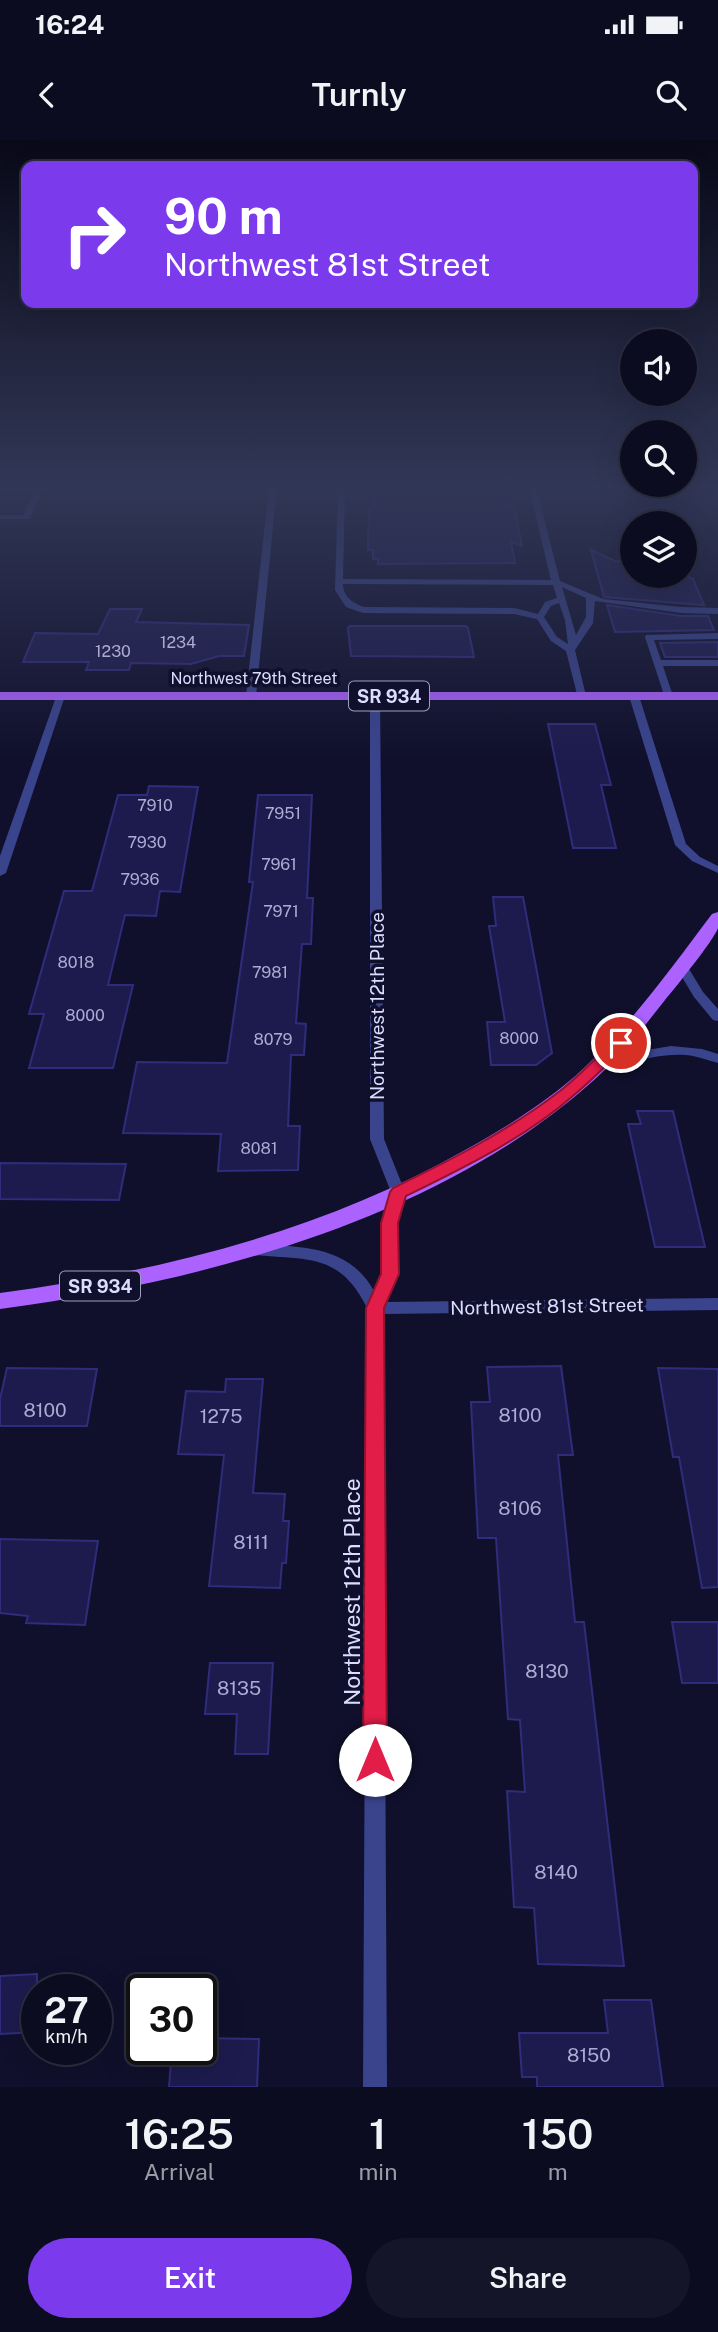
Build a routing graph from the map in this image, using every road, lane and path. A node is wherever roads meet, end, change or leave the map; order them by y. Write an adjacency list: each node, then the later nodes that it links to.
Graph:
1 (263, 578): 16 (street)
2 (339, 578): 4 (street)
3 (555, 578): 5 (street)
4 (339, 581): 5 (street); 9 (street)
5 (556, 583): 6 (street); 7 (street)
6 (590, 597): 8 (street); 11 (street)
7 (562, 599): 9 (street); 11 (street)
8 (718, 611)
9 (540, 617): 11 (street)
10 (718, 636): 12 (street)
11 (572, 647): 18 (street)
12 (658, 663): 13 (street); 20 (street)
13 (718, 663)
14 (0, 696): 15 (main road, Northwest 79th Street / SR 934)
15 (60, 696): 16 (main road, Northwest 79th Street / SR 934); 23 (street)
16 (251, 696): 17 (main road, Northwest 79th Street / SR 934)
17 (375, 696): 18 (main road, Northwest 79th Street / SR 934); 29 (street, Northwest 12th Place)
18 (581, 696): 19 (main road, Northwest 79th Street / SR 934)
19 (634, 696): 20 (main road, Northwest 79th Street / SR 934); 22 (street)
20 (668, 696): 21 (main road, Northwest 79th Street / SR 934)
21 (718, 696)
22 (718, 870)
23 (0, 873)
24 (715, 926): 25 (main road, SR 934)
25 (682, 967): 26 (street); 28 (main road, SR 934)
26 (718, 1017)
27 (718, 1059): 28 (street)
28 (593, 1069): 29 (main road, SR 934)
29 (398, 1192): 30 (main road, SR 934); 33 (street, Northwest 12th Place)
30 (252, 1249): 31 (main road, SR 934); 33 (street)
31 (0, 1301)
32 (718, 1304): 33 (street, Northwest 81st Street)
33 (375, 1308): 34 (street, Northwest 12th Place)
34 (375, 2087)

